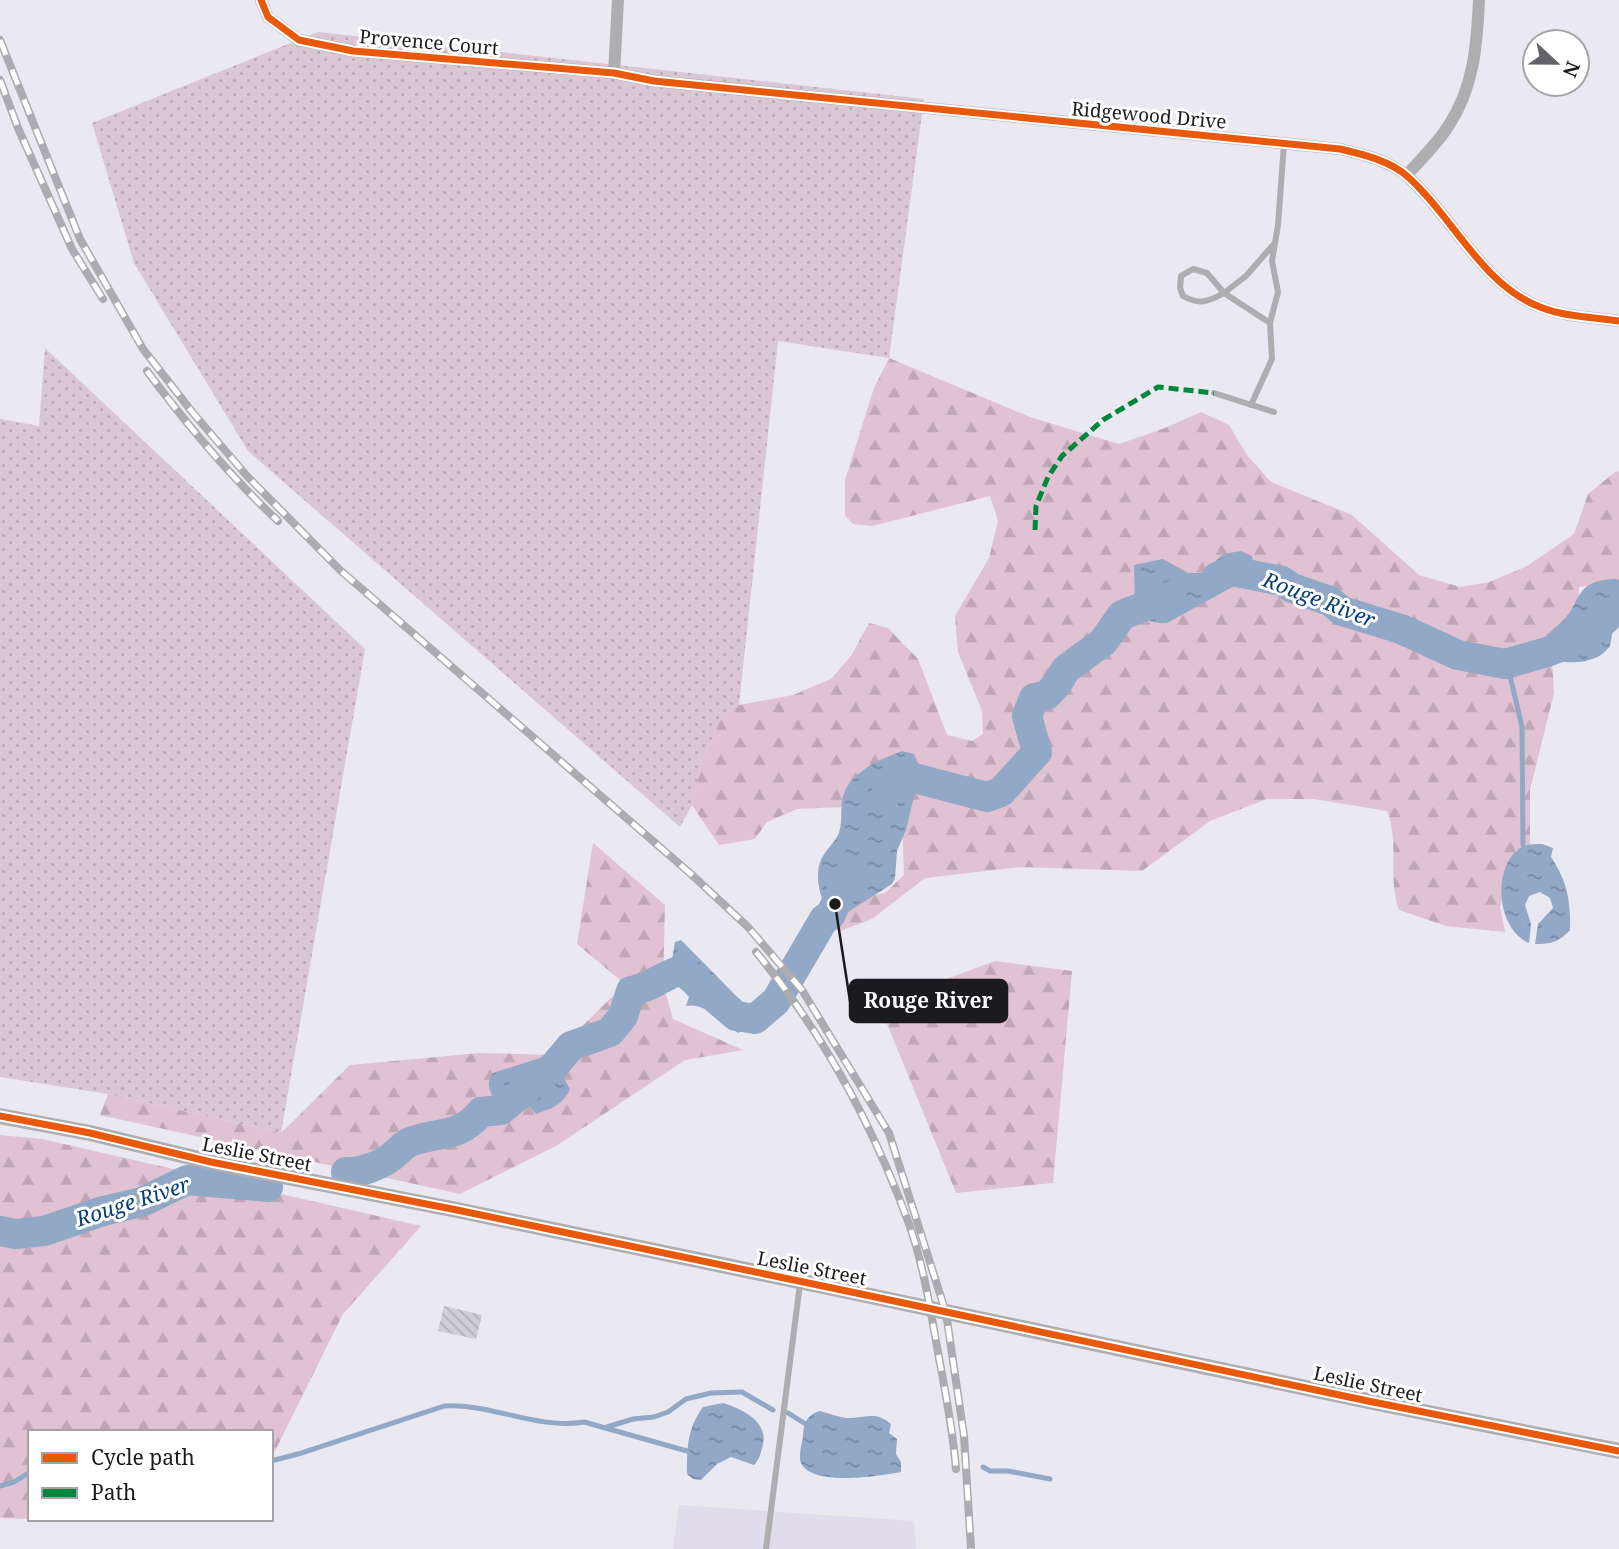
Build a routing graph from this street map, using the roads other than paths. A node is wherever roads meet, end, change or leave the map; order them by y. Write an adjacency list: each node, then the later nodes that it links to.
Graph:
1 (261, 0): 4 (street, Provence Court)
2 (618, 0): 4 (street)
3 (1479, 0): 6 (street)
4 (614, 73): 5 (street, Ridgewood Drive)
5 (1284, 144): 6 (street, Ridgewood Drive); 7 (lane)
6 (1407, 175): 9 (street, Ridgewood Drive)
7 (1274, 243): 8 (lane); 10 (lane)
8 (1224, 293): 8 (lane); 10 (lane)
9 (1619, 321)
10 (1270, 323): 12 (lane)
11 (1214, 393): 12 (lane)
12 (1251, 405): 13 (lane)
13 (1274, 412)
14 (0, 1116): 15 (street, Leslie Street)
15 (801, 1282): 16 (street, Leslie Street); 17 (lane)
16 (1619, 1451)
17 (766, 1549)

